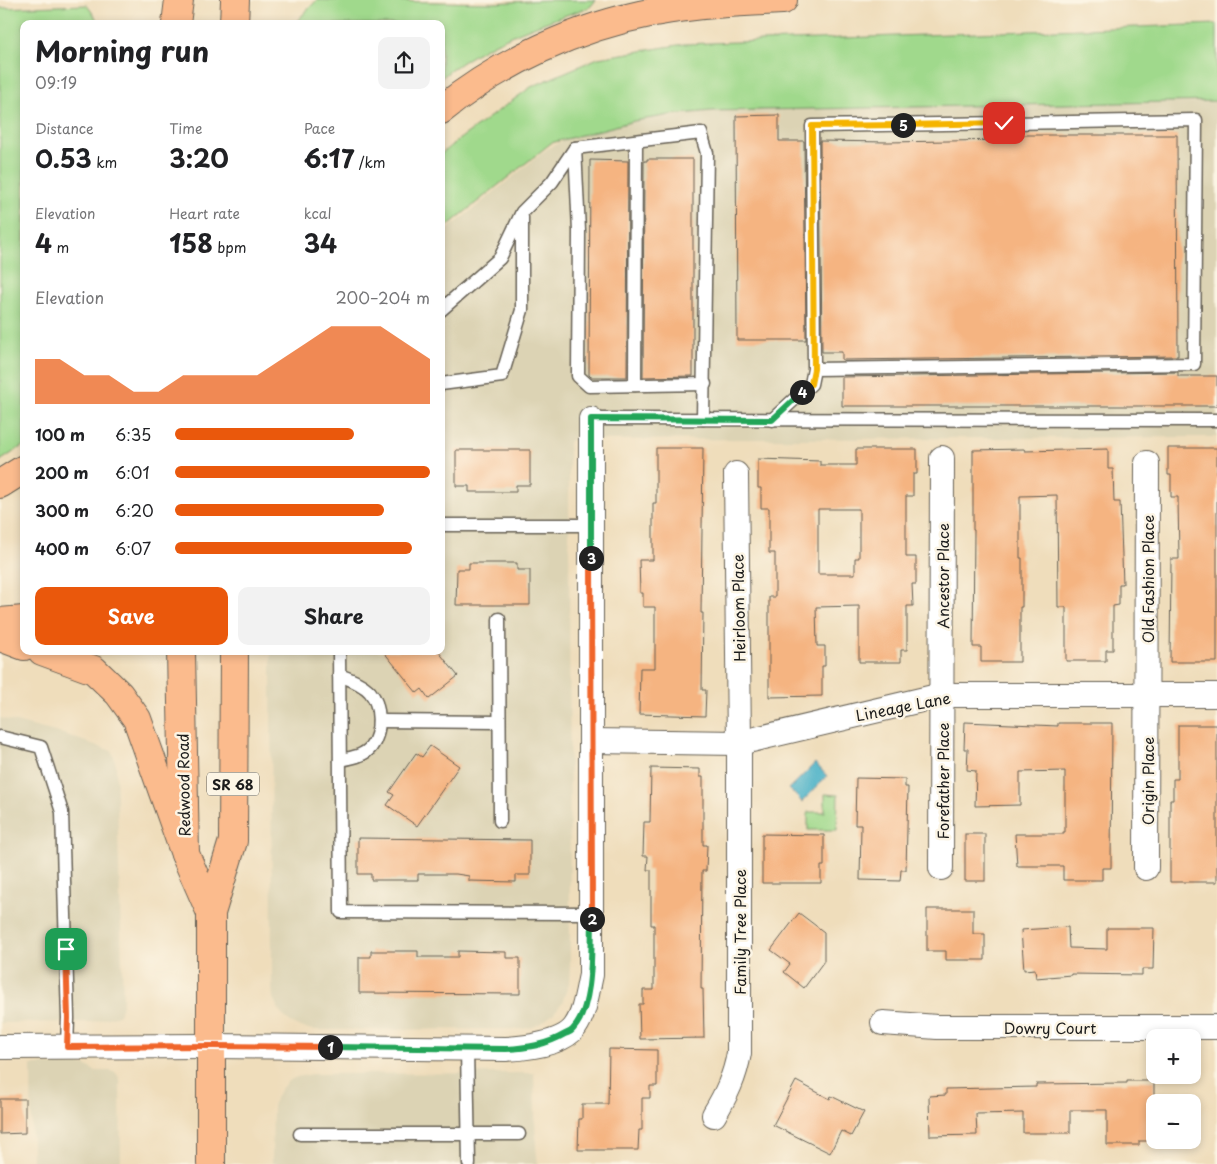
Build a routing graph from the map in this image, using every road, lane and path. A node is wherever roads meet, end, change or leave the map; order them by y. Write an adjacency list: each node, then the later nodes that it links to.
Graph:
1 (181, 0): 4 (main road); 5 (main road)
2 (234, 0): 6 (main road)
3 (783, 0): 7 (main road)
4 (177, 20)
5 (182, 20)
6 (234, 20)
7 (445, 107)
8 (636, 141): 9 (lane); 14 (lane); 15 (lane)
9 (575, 148): 10 (lane); 15 (lane)
10 (522, 212): 11 (lane); 13 (lane)
11 (445, 306)
12 (814, 369): 12 (lane); 18 (lane)
13 (445, 383)
14 (705, 384): 15 (lane); 17 (lane)
15 (635, 385)
16 (591, 419): 17 (lane); 26 (street)
17 (704, 419): 18 (lane)
18 (772, 420): 19 (lane)
19 (1217, 420)
20 (942, 458): 39 (street, Ancestor Place)
21 (1147, 463): 37 (street, Old Fashion Place)
22 (20, 472): 24 (main road)
23 (736, 474): 44 (street, Heirloom Place)
24 (0, 484)
25 (445, 525): 26 (lane)
26 (591, 525): 43 (street)
27 (499, 619): 41 (lane)
28 (20, 620): 29 (main road)
29 (0, 622)
30 (0, 637): 31 (main road)
31 (20, 644)
32 (53, 655): 47 (main road)
33 (181, 655): 47 (main road, Redwood Road / SR 68)
34 (234, 655): 50 (main road, Redwood Road / SR 68)
35 (339, 655): 36 (lane)
36 (339, 675): 40 (lane); 45 (lane)
37 (1147, 694): 38 (street, Lineage Lane); 39 (street, Lineage Lane); 49 (street, Origin Place)
38 (1217, 694)
39 (942, 695): 44 (street, Lineage Lane); 48 (street, Forefather Place)
40 (379, 721): 41 (lane); 45 (lane)
41 (499, 722): 46 (lane)
42 (0, 737): 56 (lane)
43 (591, 741): 44 (street, Lineage Lane); 51 (street)
44 (739, 742): 58 (street, Family Tree Place)
45 (340, 760): 51 (lane)
46 (500, 821)
47 (184, 854): 50 (main road, Redwood Road / SR 68)
48 (941, 868)
49 (1146, 868)
50 (211, 912): 54 (main road, Redwood Road / SR 68)
51 (592, 913): 57 (street)
52 (883, 1023): 53 (street, Dowry Court)
53 (1217, 1027)
54 (212, 1046): 56 (street); 57 (street); 62 (main road, Redwood Road / SR 68)
55 (0, 1047): 56 (street)
56 (67, 1047)
57 (467, 1048): 60 (lane)
58 (714, 1115)
59 (300, 1134): 60 (lane)
60 (469, 1134): 61 (lane); 63 (lane)
61 (519, 1134)
62 (211, 1164)
63 (469, 1164)

